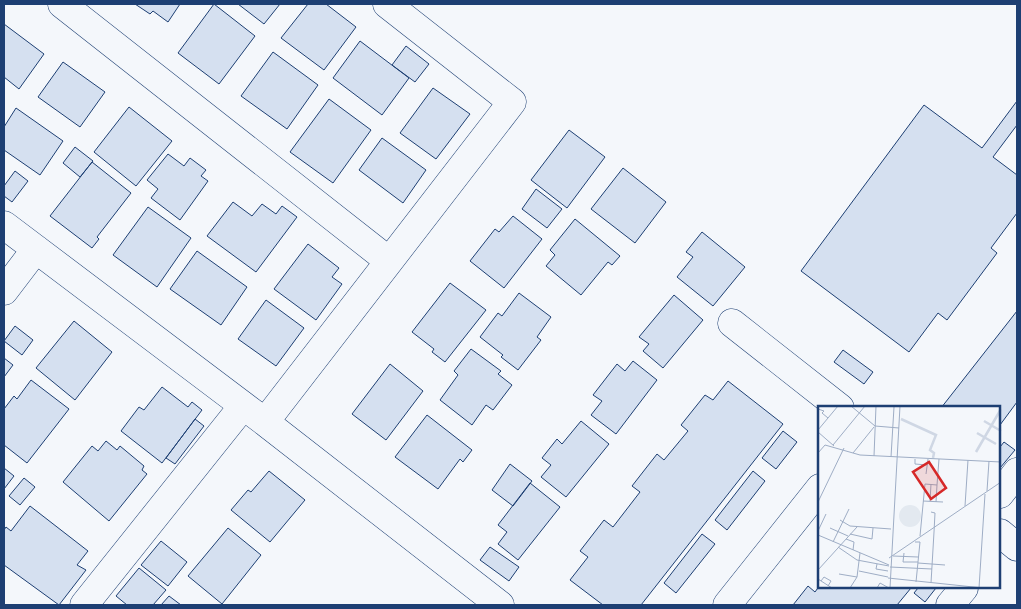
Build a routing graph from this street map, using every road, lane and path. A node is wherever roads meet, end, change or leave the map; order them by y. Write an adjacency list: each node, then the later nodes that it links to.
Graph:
1 (62, 4): 5 (street)
2 (387, 4): 5 (street)
3 (4, 225): 4 (street)
4 (36, 249): 6 (street); 8 (street)
5 (389, 261): 10 (street)
6 (4, 291)
7 (732, 322): 9 (street)
8 (243, 406): 10 (street); 15 (street)
9 (837, 406)
10 (265, 422): 16 (street)
11 (1017, 472): 13 (street)
12 (818, 491): 17 (street)
13 (1001, 493)
14 (963, 589): 18 (street)
15 (84, 605)
16 (500, 605)
17 (727, 605)
18 (950, 605)

